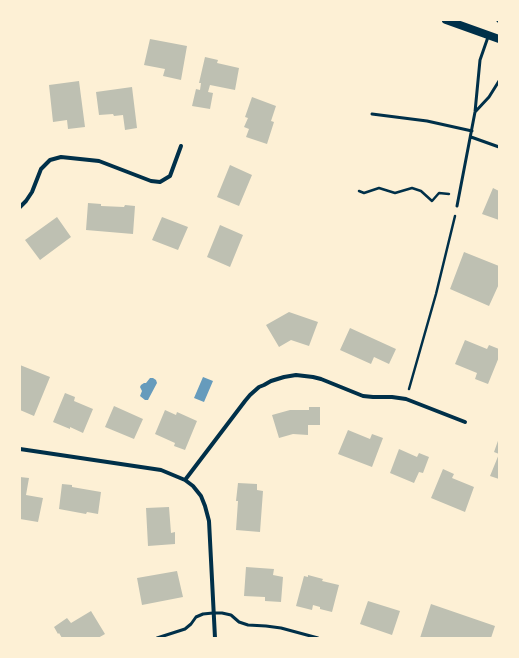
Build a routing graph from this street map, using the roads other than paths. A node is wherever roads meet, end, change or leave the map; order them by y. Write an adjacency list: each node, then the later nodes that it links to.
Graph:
1 (446, 20): 2 (main road)
2 (489, 35): 3 (main road); 5 (lane)
3 (499, 39)
4 (499, 81): 5 (lane)
5 (475, 112): 7 (lane)
6 (372, 114): 7 (lane)
7 (472, 131): 8 (lane)
8 (470, 137): 10 (lane); 11 (lane)
9 (181, 146): 12 (street)
10 (499, 147)
11 (457, 206)
12 (20, 207)
13 (465, 422): 15 (street)
14 (20, 449): 15 (street)
15 (185, 480): 16 (street)
16 (213, 613): 17 (lane); 18 (street); 19 (lane)
17 (157, 638)
18 (215, 638)
19 (318, 638)

